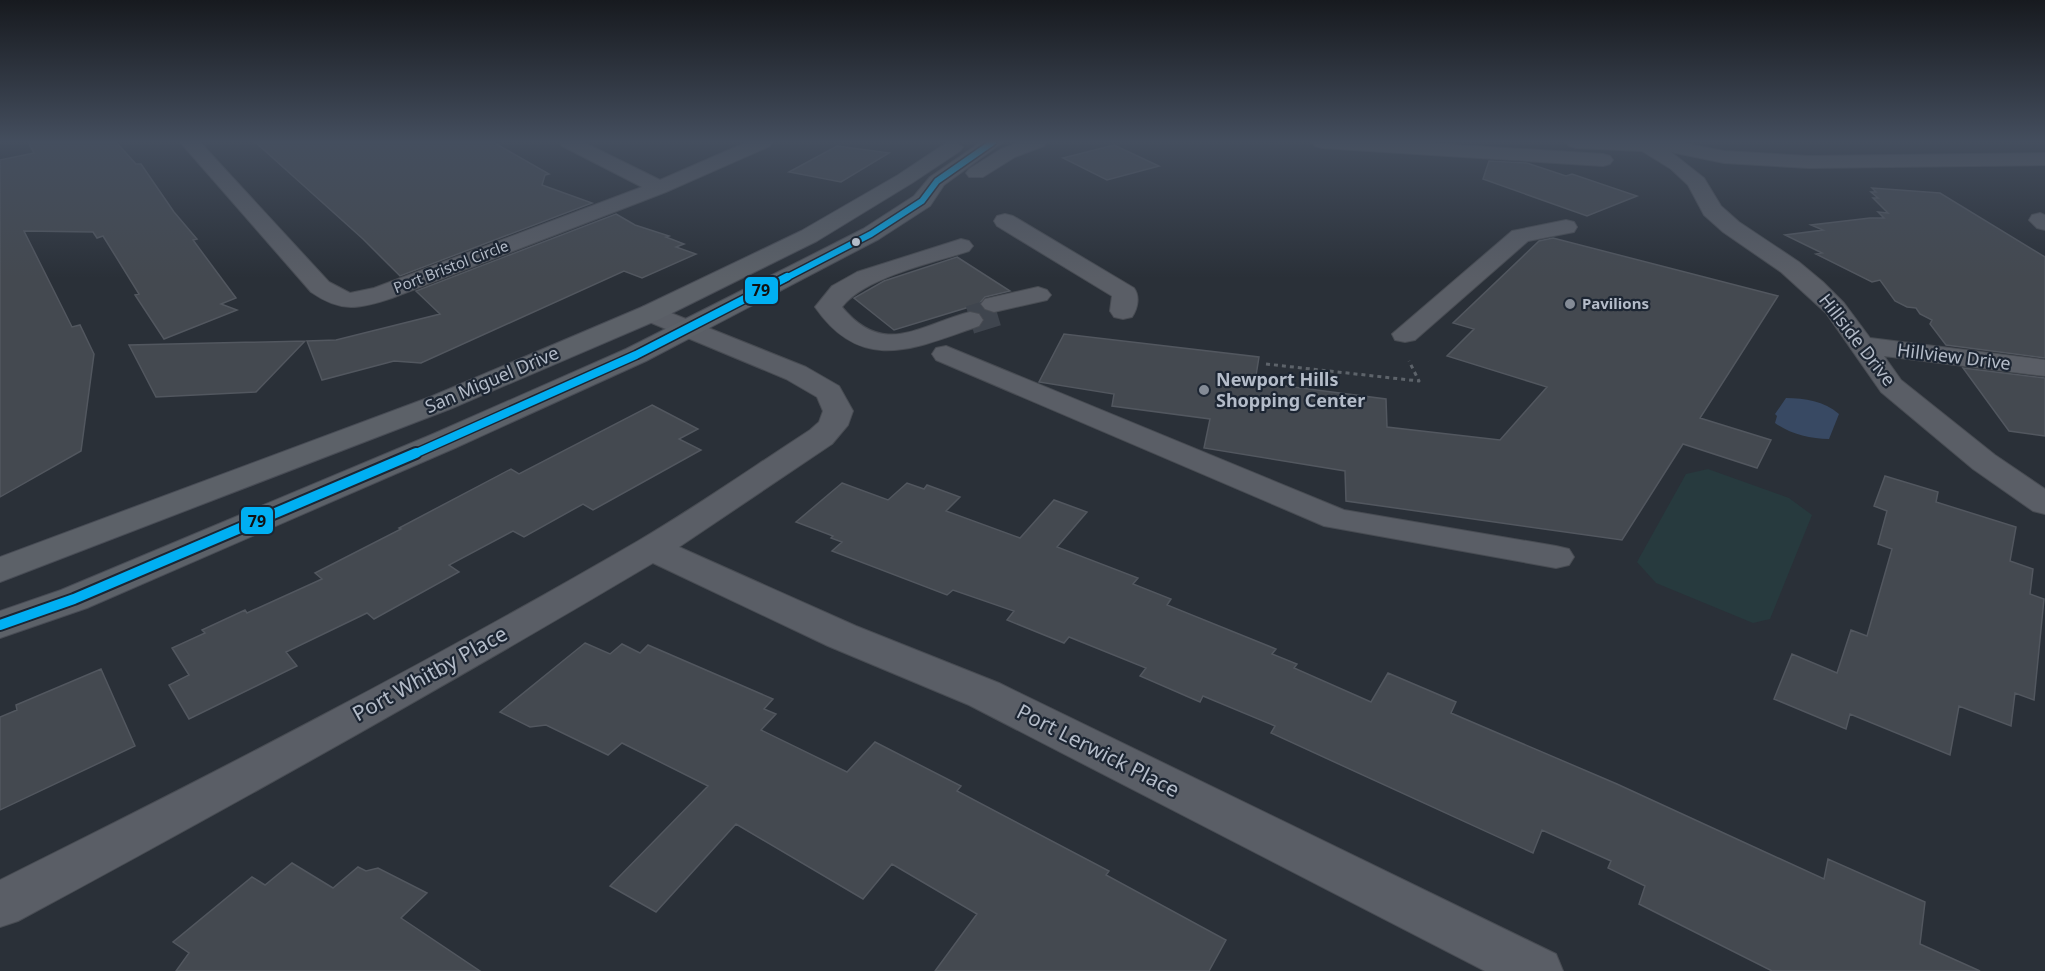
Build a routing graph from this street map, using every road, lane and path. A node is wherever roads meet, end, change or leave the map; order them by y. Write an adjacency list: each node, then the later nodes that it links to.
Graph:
1 (231, 187): 6 (street, Port Bristol Circle)
2 (891, 187): 16 (main road, San Miguel Drive)
3 (932, 187): 7 (main road, San Miguel Drive)
4 (952, 187): 7 (main road)
5 (1700, 187): 10 (street, Hillside Drive)
6 (658, 188)
7 (926, 196): 18 (main road, San Miguel Drive)
8 (1688, 204): 10 (street, Hillside Drive)
9 (1005, 221): 15 (street)
10 (1725, 221): 20 (street, Hillside Drive)
11 (1566, 227): 19 (street)
12 (961, 246): 17 (street)
13 (1038, 294): 14 (street)
14 (998, 307)
15 (1123, 310)
16 (651, 313): 18 (street); 27 (main road, San Miguel Drive)
17 (966, 317)
18 (688, 329): 25 (street, Port Whitby Place); 28 (main road, San Miguel Drive)
19 (1405, 344): 22 (path)
20 (1862, 345): 23 (street, Hillview Drive); 24 (street, Hillside Drive)
21 (946, 354): 26 (street)
22 (1266, 364)
23 (2045, 368)
24 (2045, 504)
25 (651, 548): 29 (street, Port Whitby Place); 30 (street, Port Lerwick Place)
26 (1556, 557)
27 (0, 570)
28 (0, 625)
29 (0, 905)
30 (1537, 971)

